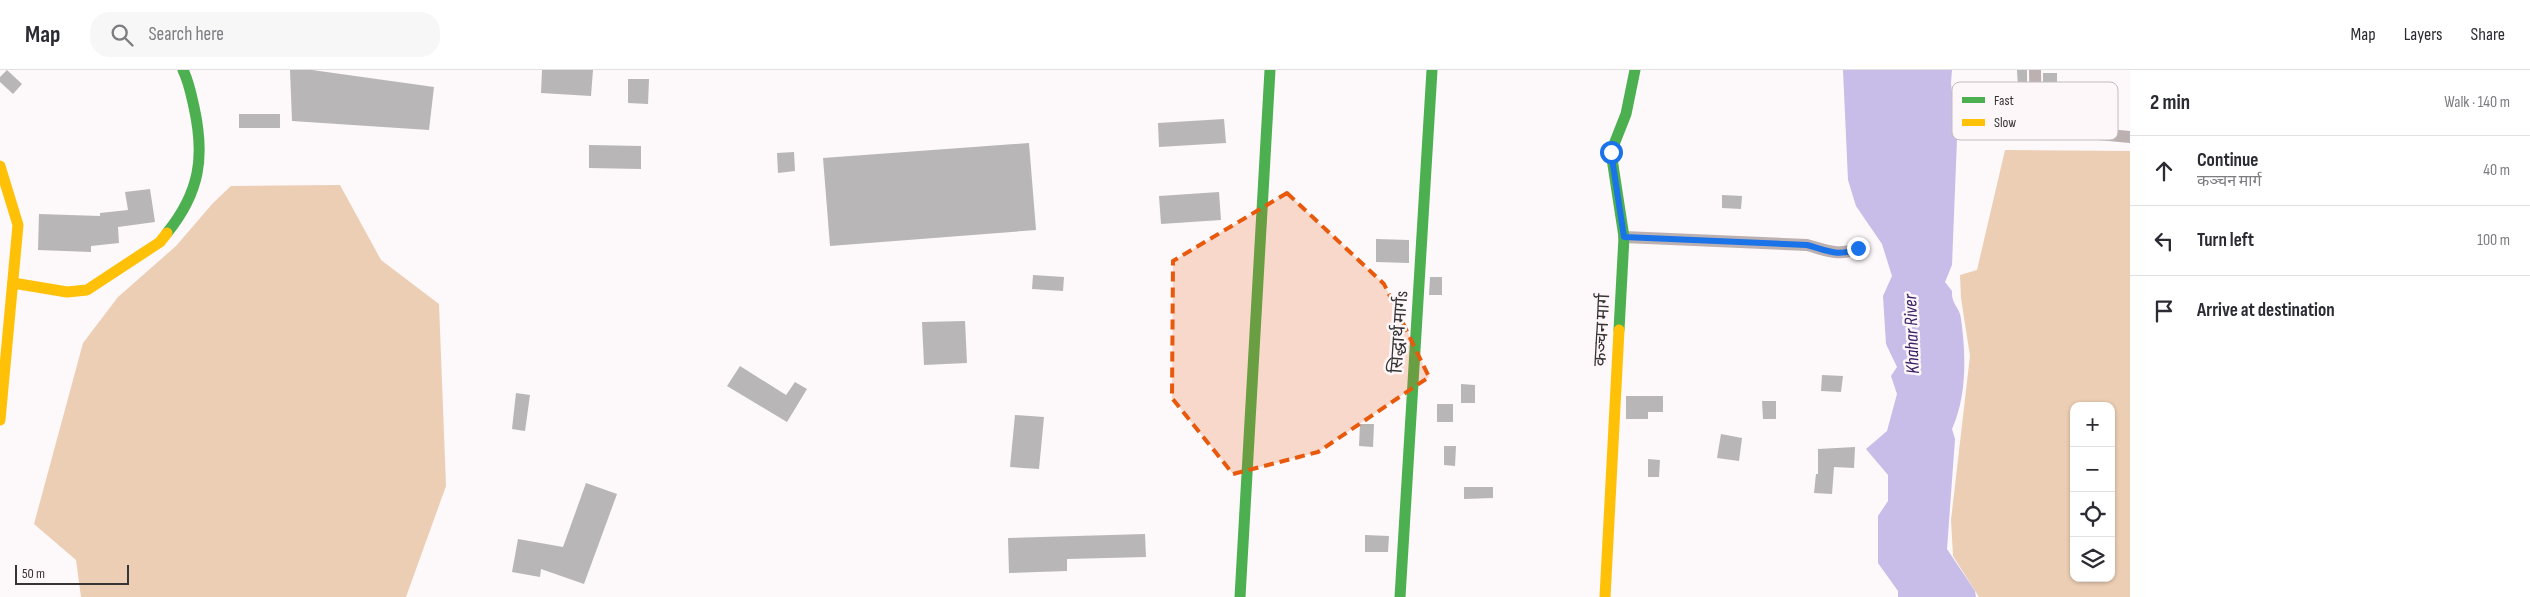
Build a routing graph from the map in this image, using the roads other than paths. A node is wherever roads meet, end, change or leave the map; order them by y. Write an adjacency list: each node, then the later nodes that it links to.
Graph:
1 (183, 70): 8 (main road)
2 (1270, 70): 10 (main road)
3 (1432, 70): 11 (main road, सिद्धार्थ मार्गs)
4 (1635, 70): 6 (main road, कञ्चन मार्ग)
5 (0, 166): 8 (main road)
6 (1624, 237): 7 (street); 12 (main road, कञ्चन मार्ग)
7 (1858, 248)
8 (13, 283): 9 (main road)
9 (0, 420)
10 (1240, 597)
11 (1400, 597)
12 (1605, 597)

